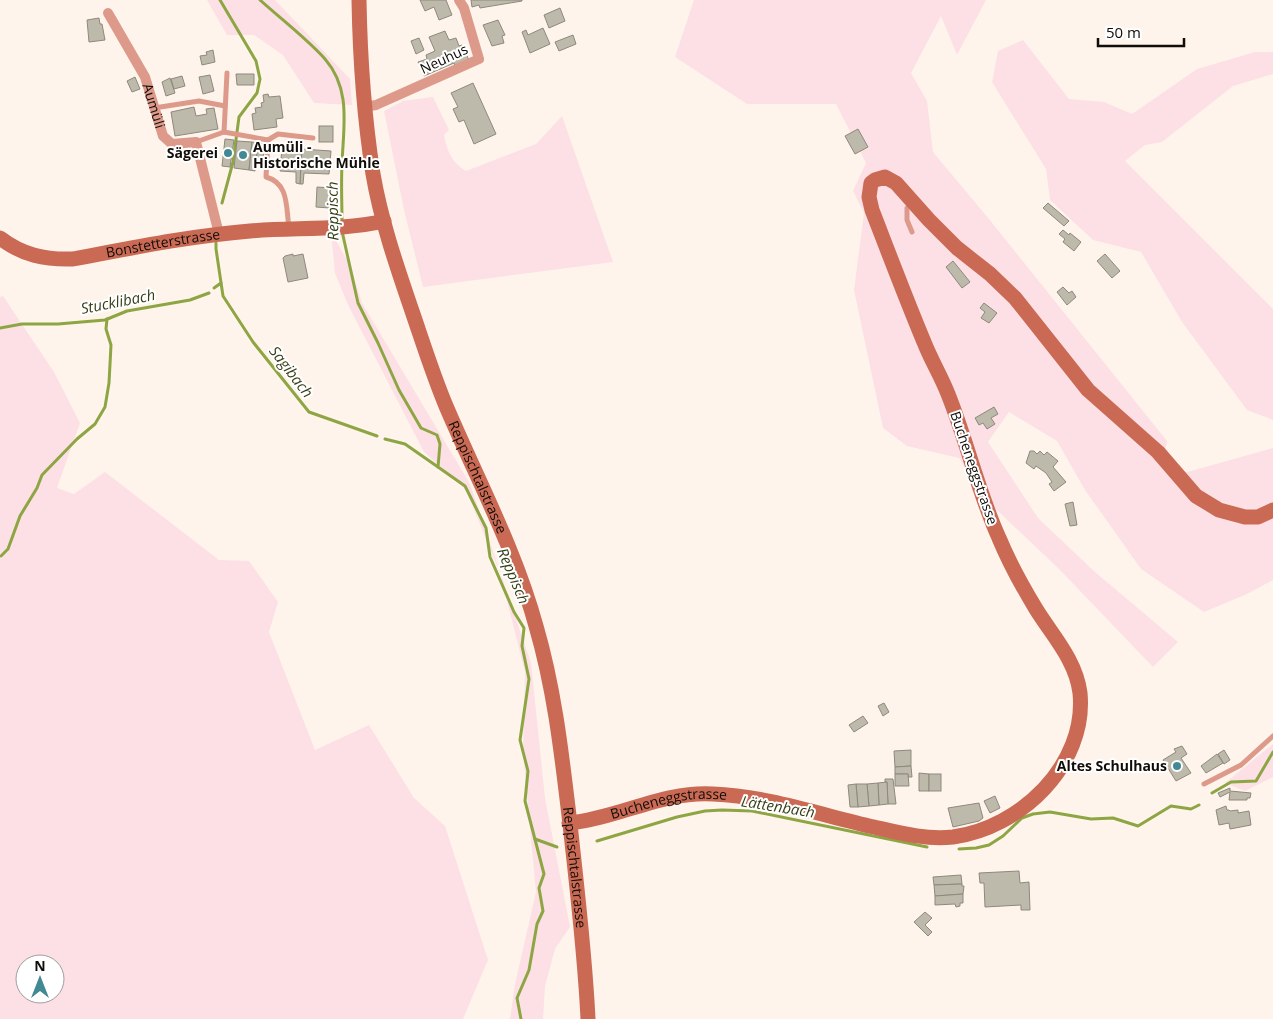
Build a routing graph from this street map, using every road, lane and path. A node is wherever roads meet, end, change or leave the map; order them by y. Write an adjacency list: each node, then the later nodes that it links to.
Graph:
1 (359, 0): 6 (street, Reppischtalstrasse)
2 (460, 0): 6 (street, Neuhus)
3 (108, 13): 7 (street, Aumüli)
4 (227, 73): 5 (lane)
5 (225, 106): 7 (lane); 8 (lane)
6 (364, 107): 13 (street, Reppischtalstrasse)
7 (154, 108): 11 (street, Aumüli)
8 (224, 132): 10 (lane); 11 (lane)
9 (313, 138): 10 (lane)
10 (268, 140): 14 (lane)
11 (196, 142): 16 (street)
12 (912, 202): 15 (lane); 18 (street, Bucheneggstrasse); 21 (street, Bucheneggstrasse)
13 (384, 221): 14 (street, Bonstetterstrasse); 21 (street, Reppischtalstrasse)
14 (289, 228): 16 (street, Bonstetterstrasse)
15 (912, 232)
16 (219, 234): 17 (street, Bonstetterstrasse)
17 (0, 238)
18 (1273, 510)
19 (1273, 736): 20 (lane)
20 (1204, 784)
21 (570, 823): 22 (street, Reppischtalstrasse)
22 (588, 1019)

